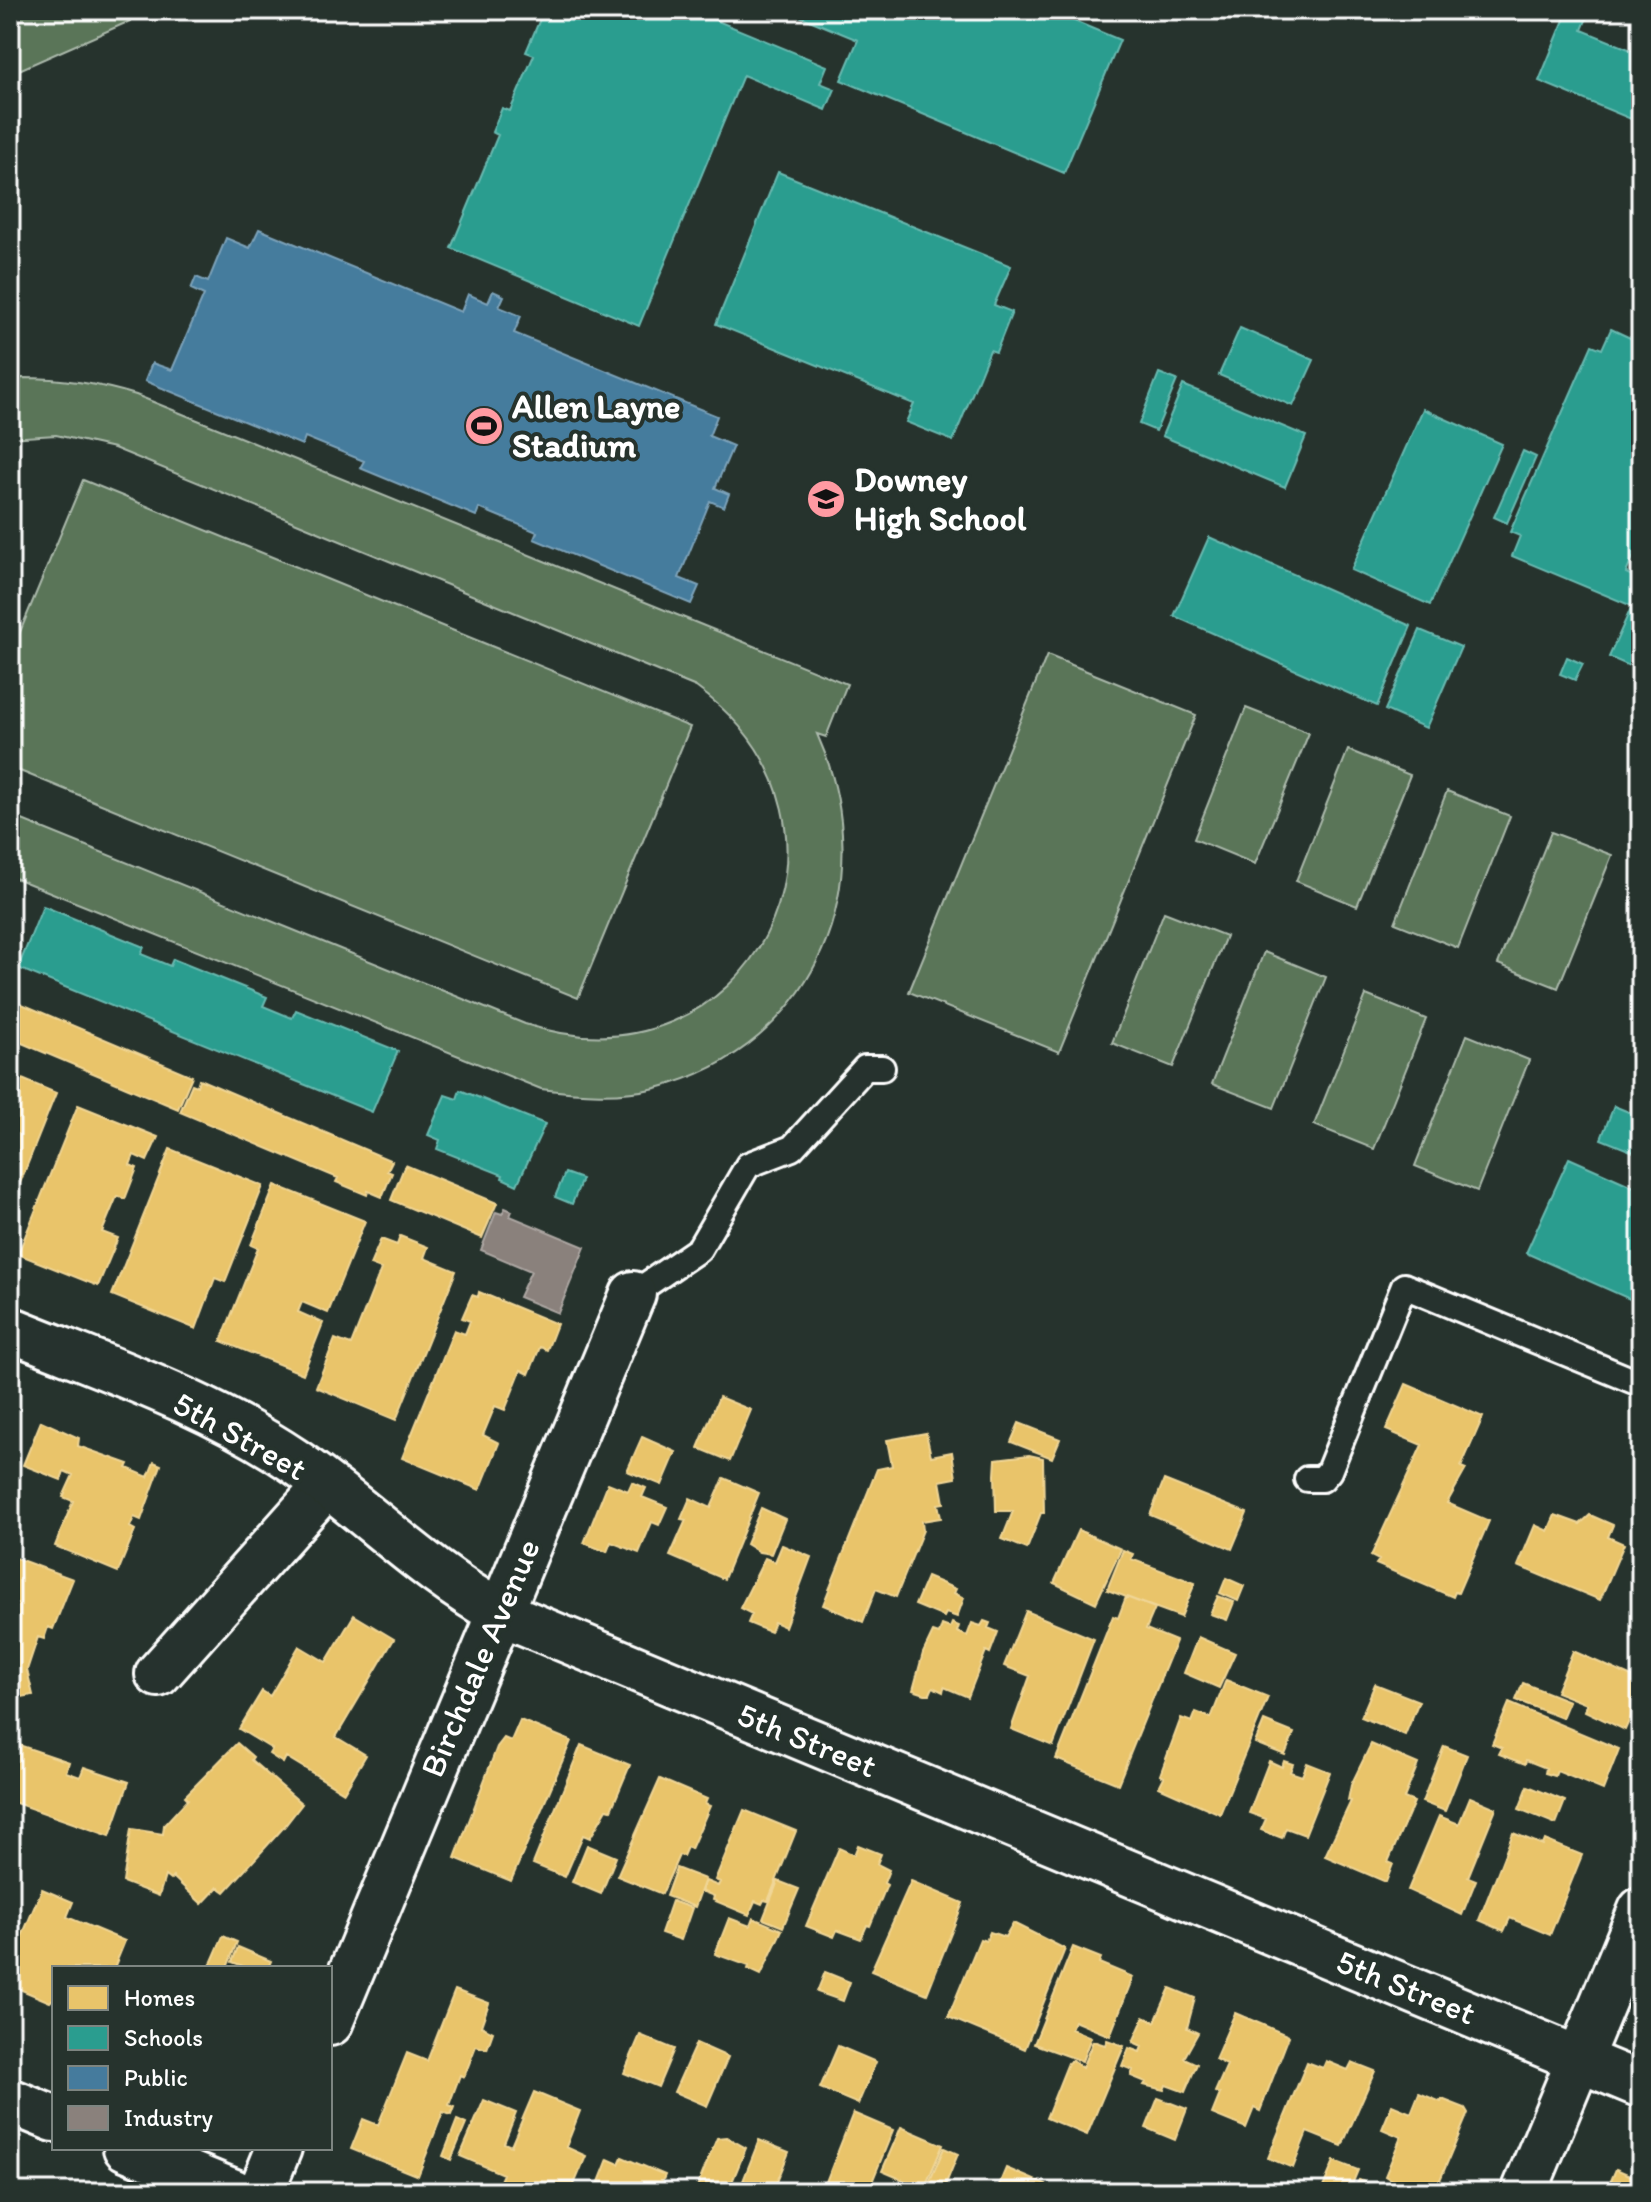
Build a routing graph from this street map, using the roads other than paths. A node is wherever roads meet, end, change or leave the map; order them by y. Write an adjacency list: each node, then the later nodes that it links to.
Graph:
1 (882, 1068): 2 (lane)
2 (633, 1294): 7 (street, Birchdale Avenue)
3 (10, 1329): 6 (street, 5th Street)
4 (1641, 1384): 5 (lane)
5 (1307, 1479)
6 (326, 1486): 7 (street, 5th Street); 8 (street)
7 (499, 1612): 10 (street, Birchdale Avenue); 11 (street, 5th Street)
8 (158, 1674)
9 (1641, 1910): 11 (street)
10 (332, 2018)
11 (1578, 2059): 12 (street, 5th Street); 19 (street)
12 (1641, 2085)
13 (10, 2101): 14 (street)
14 (52, 2118)
15 (131, 2150): 17 (street)
16 (278, 2150): 18 (street)
17 (234, 2192)
18 (261, 2192)
19 (1524, 2192)

